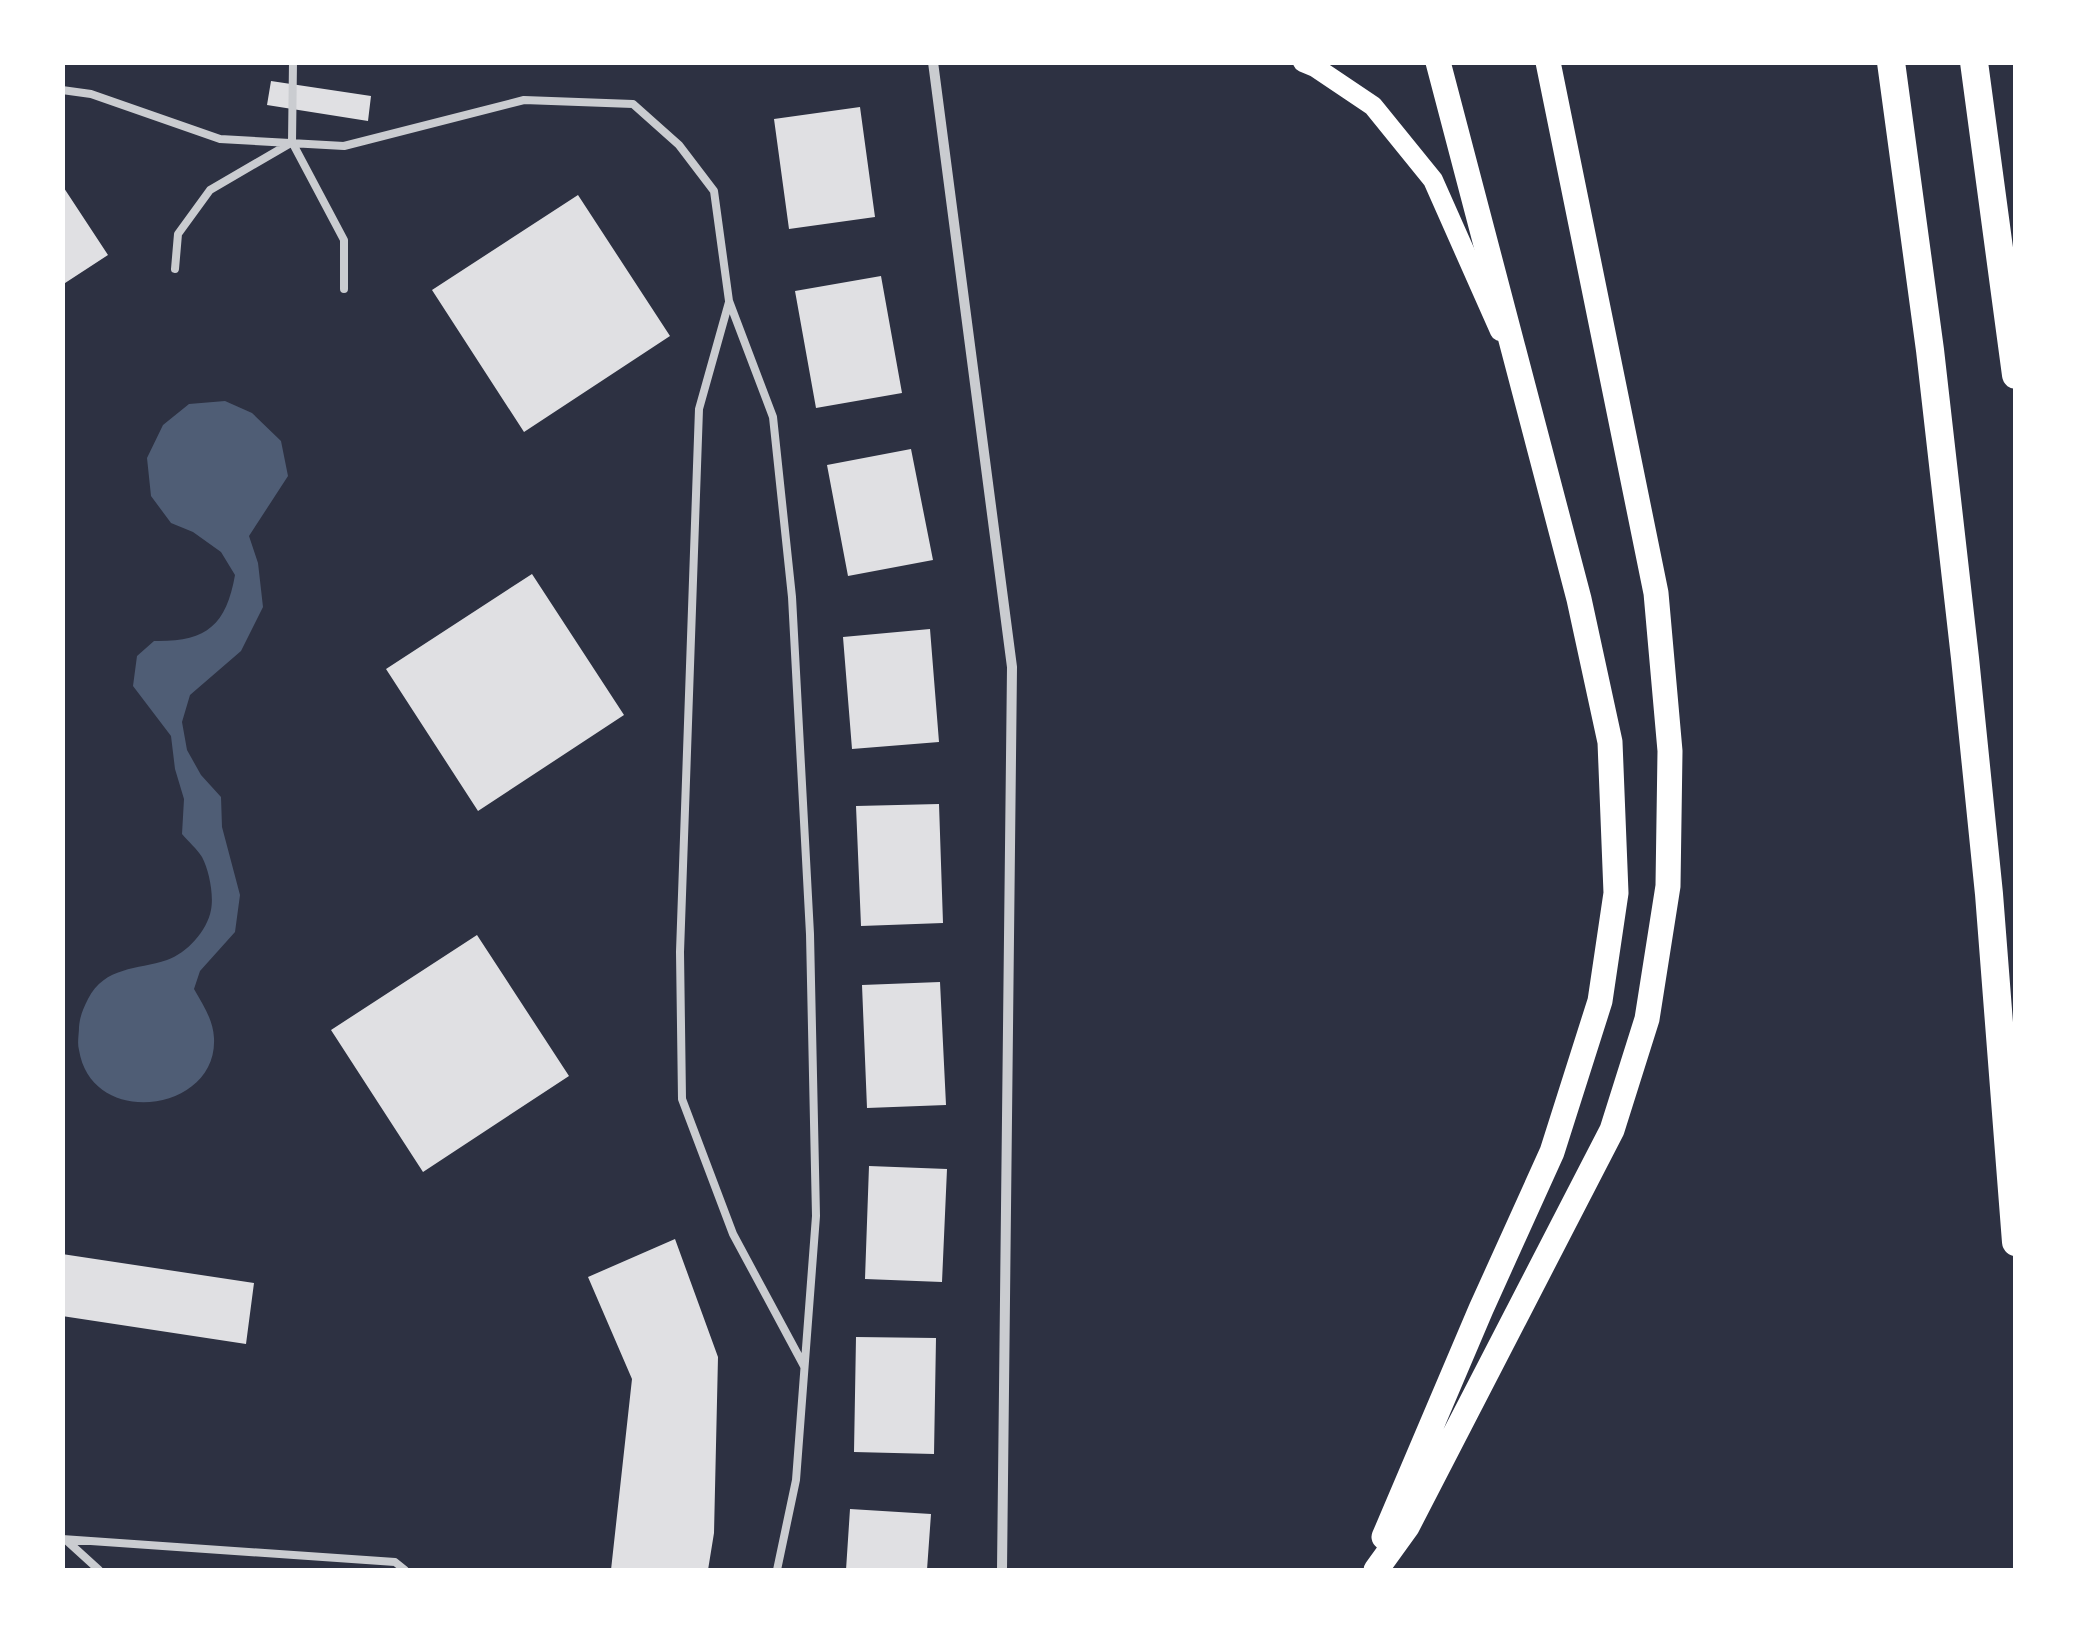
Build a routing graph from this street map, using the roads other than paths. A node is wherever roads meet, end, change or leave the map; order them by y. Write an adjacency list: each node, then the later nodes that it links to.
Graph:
1 (292, 62): 9 (lane)
2 (933, 62): 21 (street)
3 (1303, 62): 14 (main road)
4 (1438, 62): 14 (main road)
5 (1548, 62): 22 (main road)
6 (1891, 62): 15 (highway)
7 (1974, 62): 13 (highway)
8 (62, 90): 9 (lane)
9 (292, 142): 10 (lane); 11 (lane); 12 (lane)
10 (175, 269)
11 (344, 289)
12 (730, 301): 16 (lane); 16 (lane)
13 (2016, 374)
14 (1522, 382): 22 (main road)
15 (2016, 1242)
16 (804, 1366): 20 (lane)
17 (64, 1540): 18 (lane); 19 (lane)
18 (99, 1570)
19 (405, 1570)
20 (778, 1570)
21 (1002, 1570)
22 (1373, 1570)

